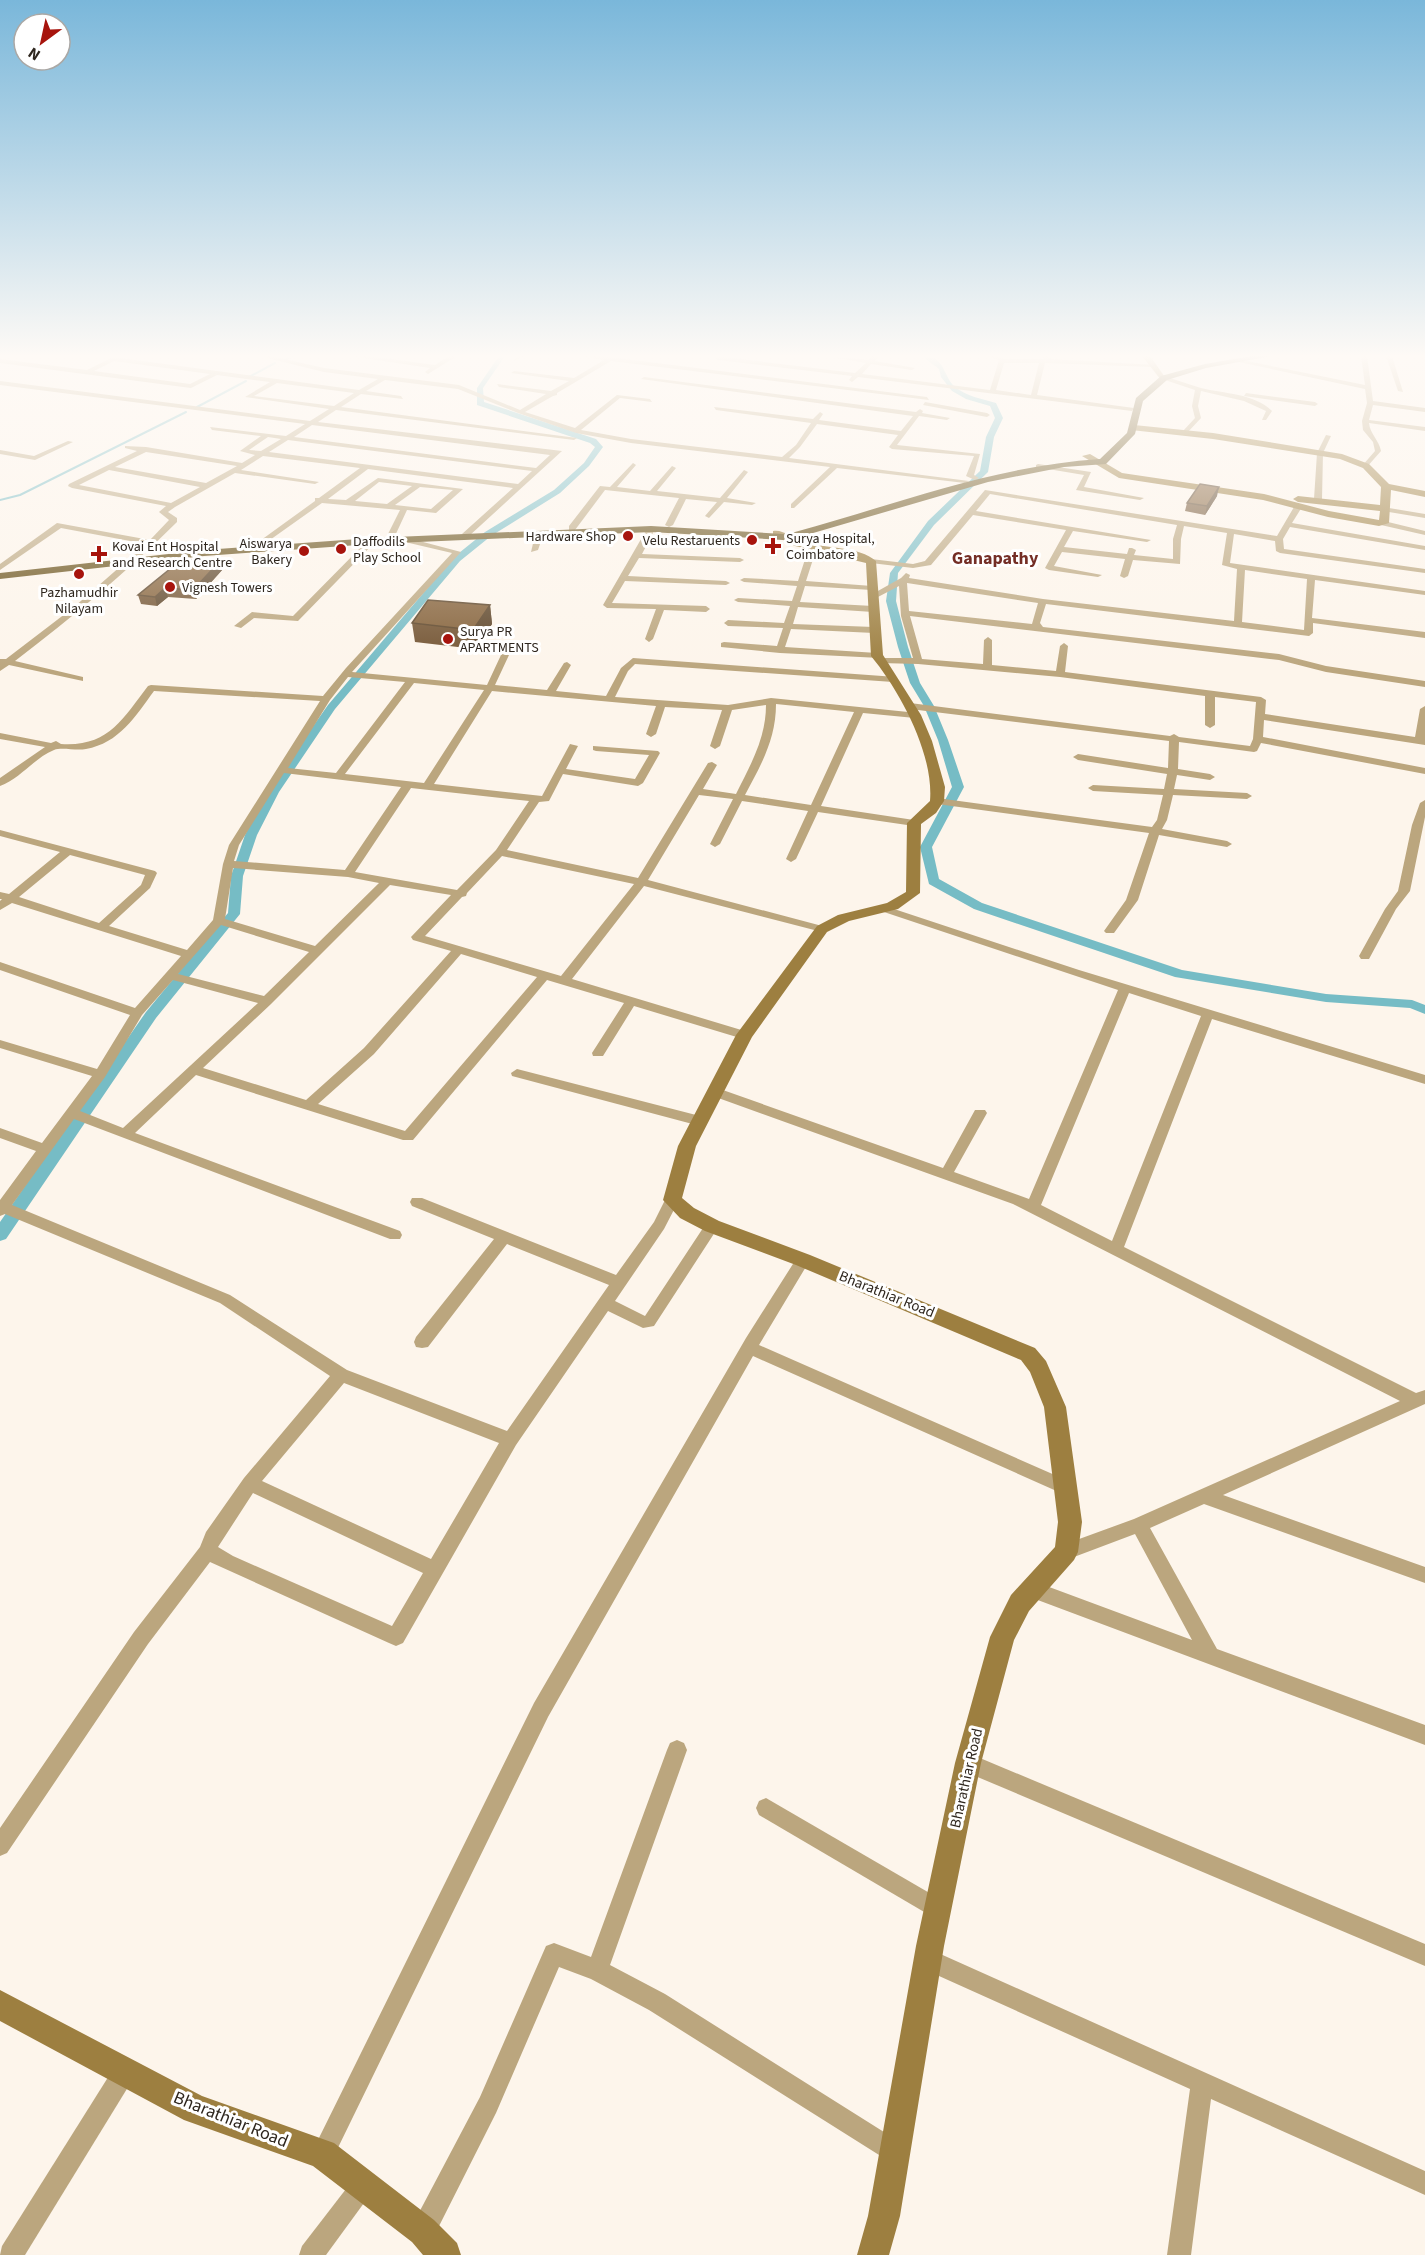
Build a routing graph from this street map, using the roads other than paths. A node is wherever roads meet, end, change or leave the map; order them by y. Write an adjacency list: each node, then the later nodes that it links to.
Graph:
1 (121, 461): 21 (street)
2 (221, 461): 17 (street)
3 (250, 461): 17 (street)
4 (318, 461): 22 (street)
5 (374, 461): 22 (street)
6 (469, 461): 24 (street)
7 (547, 461): 24 (street)
8 (809, 461): 19 (street)
9 (976, 461): 27 (street)
10 (1063, 461): 27 (highway)
11 (1101, 461): 15 (highway)
12 (1320, 461): 41 (street)
13 (1356, 461): 16 (main road)
14 (1370, 461): 16 (street)
15 (1097, 462): 20 (highway); 39 (main road)
16 (1368, 464): 32 (main road)
17 (244, 465): 25 (street)
18 (633, 465): 33 (street)
19 (836, 465): 27 (street); 47 (street)
20 (1038, 466): 27 (highway); 38 (street)
21 (107, 468): 30 (street); 45 (street)
22 (364, 468): 31 (street); 42 (street)
23 (672, 468): 34 (street)
24 (537, 470): 31 (street)
25 (234, 471): 28 (street); 30 (street)
26 (744, 472): 40 (street)
27 (979, 479): 35 (street); 66 (highway)
28 (315, 482)
29 (419, 484): 43 (street); 46 (street); 49 (street)
30 (208, 486): 45 (street)
31 (516, 486): 64 (street)
32 (1386, 486): 36 (main road); 50 (main road)
33 (612, 489): 34 (street); 58 (street)
34 (653, 492): 37 (street)
35 (988, 492): 51 (street); 54 (street)
36 (1425, 494)
37 (684, 495): 40 (street); 57 (street)
38 (1140, 498)
39 (1264, 498): 41 (main road); 48 (main road)
40 (722, 499): 44 (street); 52 (street)
41 (1318, 499): 50 (main road)
42 (318, 500): 43 (street); 75 (street)
43 (349, 502): 46 (street)
44 (752, 503)
45 (172, 505): 74 (street)
46 (390, 506): 49 (street)
47 (794, 506)
48 (1298, 507): 55 (street); 56 (main road)
49 (405, 508): 67 (street)
50 (1386, 509): 53 (street); 56 (main road)
51 (969, 512): 60 (street); 85 (street)
52 (709, 516)
53 (1425, 516)
54 (1181, 523): 61 (street); 81 (street)
55 (1287, 524): 69 (street); 73 (street)
56 (1387, 524): 62 (street); 73 (street)
57 (669, 525): 58 (highway); 66 (highway)
58 (572, 528): 63 (highway)
59 (651, 529): 65 (highway); 66 (highway); 80 (street)
60 (1070, 529): 68 (street); 78 (street)
61 (1231, 531): 69 (street); 87 (street)
62 (1425, 533)
63 (509, 534): 64 (highway); 65 (highway)
64 (466, 535): 67 (highway); 70 (highway)
65 (539, 535): 79 (street)
66 (780, 535): 76 (main road)
67 (392, 536): 75 (highway)
68 (1134, 539): 71 (street); 81 (street)
69 (1279, 539): 88 (street)
70 (408, 540): 72 (highway); 125 (street)
71 (1147, 540)
72 (372, 541): 82 (highway); 109 (street)
73 (1384, 541): 77 (street)
74 (149, 542): 82 (street); 86 (street)
75 (260, 545): 82 (highway)
76 (813, 547): 84 (main road); 97 (street)
77 (1425, 548)
78 (1058, 549): 81 (street); 89 (street)
79 (534, 550)
80 (639, 556): 83 (street); 92 (street)
81 (1131, 556): 91 (street)
82 (135, 558): 86 (highway); 90 (highway); 121 (street)
83 (740, 560)
84 (877, 561): 85 (street); 99 (main road)
85 (912, 566): 95 (street)
86 (0, 569)
87 (1241, 569): 93 (street); 108 (street)
88 (1425, 571)
89 (1098, 574)
90 (0, 576)
91 (1124, 576)
92 (621, 578): 96 (street); 103 (street)
93 (1311, 578): 98 (street); 106 (street)
94 (744, 580): 97 (street)
95 (902, 580): 99 (street); 101 (street); 105 (street)
96 (726, 583)
97 (800, 584): 99 (street); 102 (street)
98 (1425, 593)
99 (873, 597): 102 (street); 112 (main road)
100 (738, 600): 102 (street)
101 (1043, 601): 108 (street); 111 (street)
102 (794, 603): 110 (street)
103 (661, 607): 104 (street); 114 (street)
104 (706, 609)
105 (906, 613): 111 (street); 120 (street)
106 (1308, 620): 108 (street); 113 (street)
107 (728, 623): 110 (street)
108 (1238, 625)
109 (238, 626)
110 (788, 626): 112 (street); 118 (street)
111 (1036, 627): 129 (street)
112 (874, 630): 122 (main road)
113 (1425, 635)
114 (649, 639)
115 (988, 640): 124 (street)
116 (724, 645): 118 (street)
117 (1064, 646): 126 (street)
118 (780, 650): 122 (street)
119 (505, 655): 130 (street)
120 (918, 661): 122 (street); 124 (street)
121 (3, 663): 127 (street)
122 (885, 664): 134 (street); 138 (main road)
123 (567, 665): 131 (street)
124 (987, 668): 126 (street)
125 (346, 674): 128 (street); 133 (street)
126 (1060, 674): 132 (street)
127 (80, 679)
128 (412, 680): 130 (street); 158 (street)
129 (1425, 684)
130 (490, 687): 131 (street); 162 (street)
131 (550, 693): 134 (street)
132 (1210, 693): 141 (street); 142 (street)
133 (326, 699): 148 (street); 154 (street)
134 (609, 699): 136 (street)
135 (771, 701): 137 (street); 139 (street); 166 (street)
136 (661, 704): 137 (street); 143 (street)
137 (728, 708): 150 (street)
138 (912, 709): 139 (street); 145 (street); 169 (main road)
139 (860, 710): 171 (street)
140 (1425, 710): 147 (street)
141 (1260, 716): 146 (street); 147 (street)
142 (1210, 725)
143 (651, 734)
144 (0, 736): 148 (street)
145 (1174, 737): 146 (street); 156 (street)
146 (1258, 739): 157 (street)
147 (1422, 741)
148 (56, 744): 160 (street)
149 (573, 746): 155 (street)
150 (715, 746)
151 (596, 748): 155 (street)
152 (1078, 757): 156 (street)
153 (712, 765): 164 (street)
154 (281, 770): 158 (street); 180 (street)
155 (562, 771): 168 (street)
156 (1173, 771): 159 (street); 165 (street)
157 (1425, 771)
158 (339, 776): 161 (street)
159 (1209, 777)
160 (0, 783)
161 (409, 783): 162 (street); 181 (street)
162 (428, 785): 168 (street)
163 (1093, 788): 165 (street)
164 (696, 791): 166 (street); 183 (street)
165 (1168, 793): 167 (street); 173 (street)
166 (738, 795): 171 (street); 175 (street)
167 (1247, 796)
168 (536, 799): 178 (street)
169 (937, 801): 172 (main road); 173 (street)
170 (1425, 803): 195 (street)
171 (815, 808): 172 (street); 179 (street)
172 (914, 824): 187 (main road)
173 (1155, 831): 176 (street); 191 (street)
174 (0, 832): 177 (street)
175 (715, 844)
176 (1227, 844)
177 (69, 850): 185 (street); 189 (street)
178 (500, 852): 183 (street); 184 (street)
179 (791, 860)
180 (228, 864): 181 (street); 188 (street)
181 (348, 874): 182 (street)
182 (388, 880): 184 (street); 193 (street)
183 (641, 882): 190 (street); 199 (street)
184 (462, 894): 192 (street)
185 (5, 897): 186 (street); 189 (street)
186 (0, 907)
187 (885, 909): 190 (main road); 200 (street)
188 (219, 921): 193 (street); 194 (street)
189 (102, 926): 194 (street)
190 (822, 929): 205 (main road)
191 (1110, 931)
192 (459, 949): 197 (street); 213 (street)
193 (317, 951): 202 (street)
194 (190, 955): 198 (street)
195 (1365, 956)
196 (0, 966): 203 (street)
197 (546, 974): 199 (street); 213 (street)
198 (171, 976): 202 (street); 203 (street)
199 (565, 980): 201 (street)
200 (1125, 988): 204 (street); 224 (street)
201 (632, 1000): 205 (street); 207 (street)
202 (267, 1001): 208 (street)
203 (137, 1013): 210 (street)
204 (1208, 1013): 211 (street); 228 (street)
205 (744, 1035): 212 (main road)
206 (0, 1044): 210 (street)
207 (598, 1053)
208 (192, 1069): 213 (street); 218 (street)
209 (517, 1073): 216 (street)
210 (100, 1074): 214 (street)
211 (1425, 1080)
212 (715, 1092): 216 (main road); 220 (street)
213 (309, 1105)
214 (73, 1113): 218 (street); 219 (street)
215 (980, 1113): 220 (street)
216 (700, 1121): 221 (main road)
217 (0, 1133): 219 (street)
218 (125, 1134): 226 (street)
219 (44, 1149): 223 (street)
220 (946, 1174): 224 (street)
221 (672, 1200): 225 (main road, Bharathiar Road); 230 (street)
222 (417, 1202): 227 (street)
223 (2, 1208): 234 (street)
224 (1033, 1208): 228 (street)
225 (712, 1226): 229 (main road, Bharathiar Road); 231 (street)
226 (395, 1235)
227 (504, 1237): 230 (street); 232 (street)
228 (1116, 1250): 235 (street)
229 (804, 1260): 233 (street); 238 (main road, Bharathiar Road)
230 (618, 1282): 231 (street)
231 (605, 1303): 236 (street)
232 (422, 1342)
233 (751, 1348): 238 (street); 260 (street)
234 (341, 1375): 236 (street); 237 (street)
235 (1420, 1399): 239 (street)
236 (510, 1440): 243 (street)
237 (250, 1483): 241 (street); 243 (street)
238 (1067, 1488): 242 (main road, Bharathiar Road)
239 (1203, 1496): 240 (street); 244 (street)
240 (1139, 1525): 242 (street); 246 (street)
241 (208, 1551): 243 (street); 251 (street)
242 (1065, 1552): 245 (main road, Bharathiar Road)
243 (435, 1570)
244 (1425, 1575)
245 (1033, 1590): 246 (street); 249 (main road, Bharathiar Road)
246 (1209, 1653): 247 (street)
247 (1425, 1735)
248 (677, 1750): 255 (street)
249 (968, 1763): 252 (main road, Bharathiar Road); 253 (street)
250 (766, 1808): 252 (street)
251 (0, 1846)
252 (938, 1909): 254 (main road, Bharathiar Road)
253 (1425, 1955)
254 (927, 1959): 258 (street); 259 (main road, Bharathiar Road)
255 (597, 1970): 259 (street); 263 (street)
256 (0, 2005): 257 (main road, Bharathiar Road)
257 (125, 2071): 260 (main road, Bharathiar Road); 264 (street)
258 (1202, 2083): 261 (street); 268 (street)
259 (895, 2152): 267 (main road, Bharathiar Road)
260 (323, 2154): 262 (main road, Bharathiar Road)
261 (1425, 2183)
262 (364, 2184): 263 (main road, Bharathiar Road); 265 (street)
263 (423, 2230): 266 (main road, Bharathiar Road)
264 (11, 2255)
265 (311, 2255)
266 (445, 2255)
267 (873, 2255)
268 (1179, 2255)

